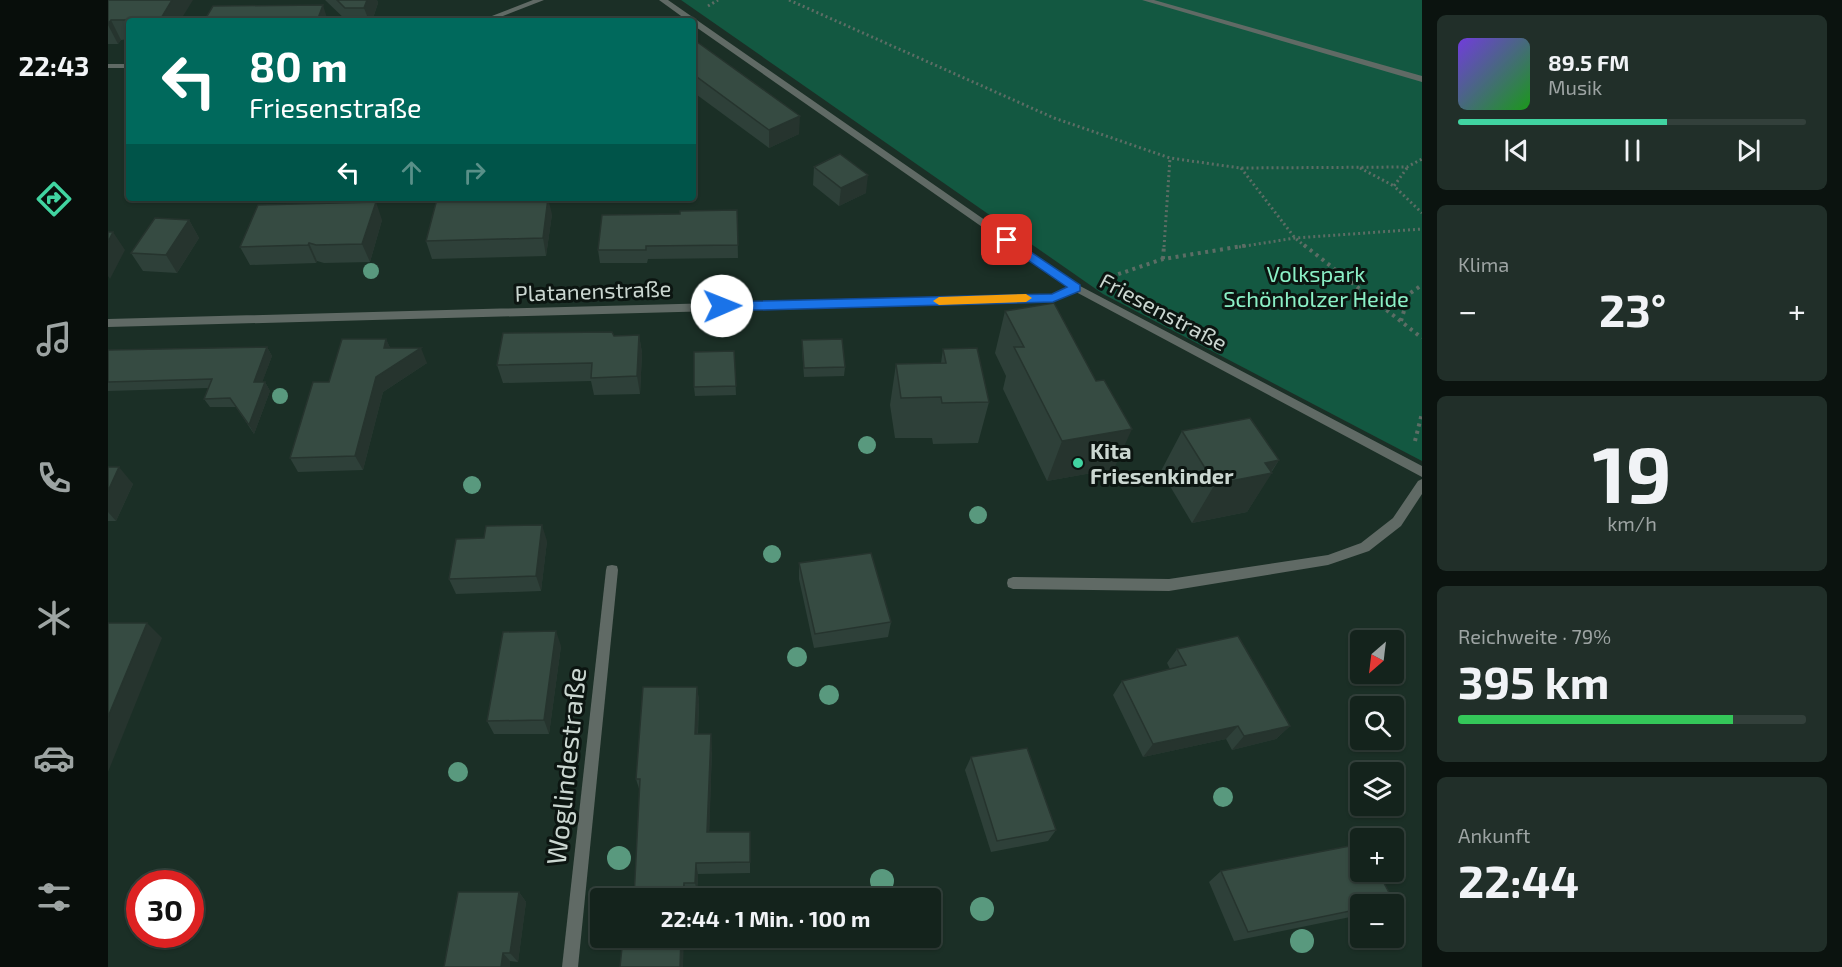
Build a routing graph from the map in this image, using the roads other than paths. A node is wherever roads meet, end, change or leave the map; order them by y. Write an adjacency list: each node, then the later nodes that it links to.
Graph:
1 (540, 0): 4 (street)
2 (663, 0): 5 (street, Friesenstraße)
3 (1146, 0): 9 (street)
4 (491, 18)
5 (689, 18)
6 (696, 23): 10 (street, Friesenstraße)
7 (108, 66): 8 (street)
8 (126, 66)
9 (1422, 79)
10 (1076, 288): 11 (street, Platanenstraße); 12 (street, Friesenstraße)
11 (108, 323)
12 (1422, 472)
13 (1422, 484): 15 (street)
14 (612, 570): 16 (street, Woglindestraße)
15 (1013, 584)
16 (570, 967)

